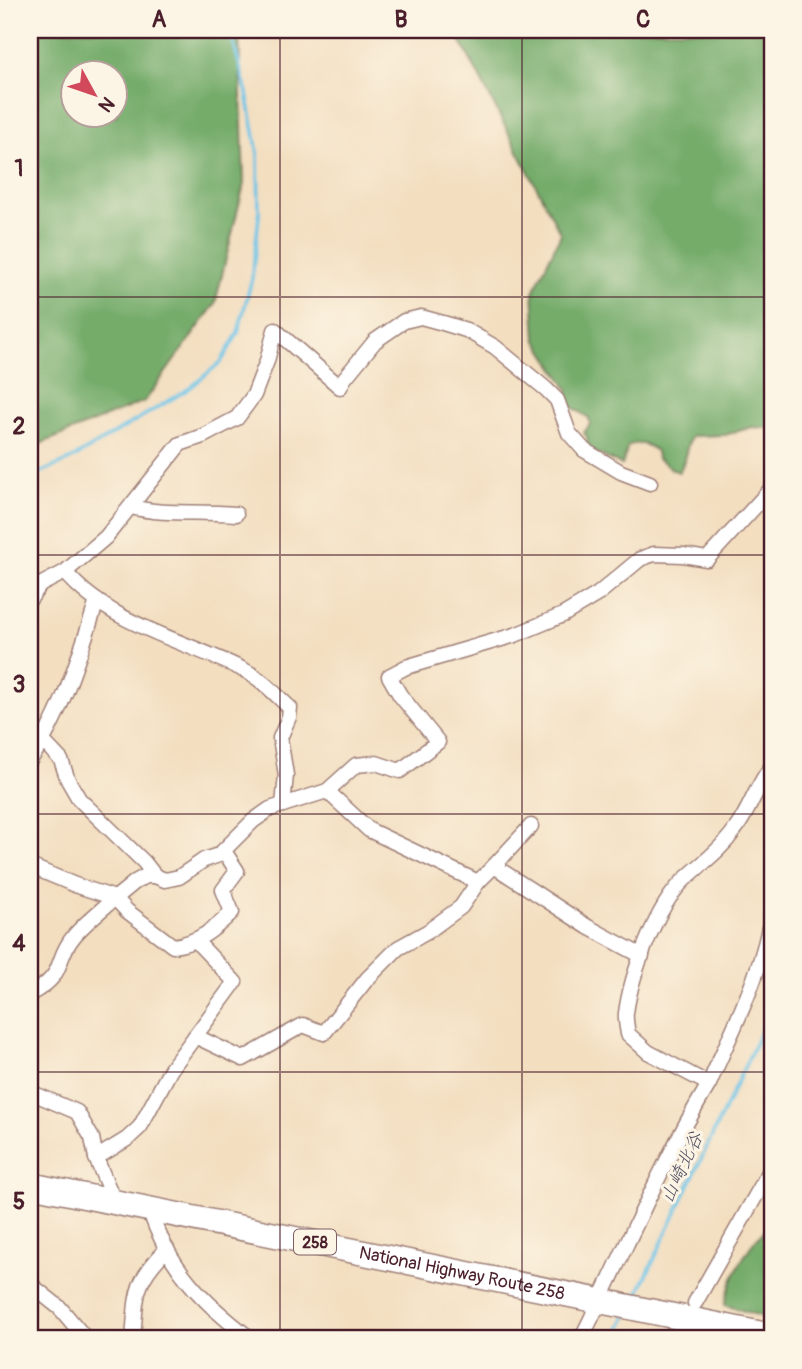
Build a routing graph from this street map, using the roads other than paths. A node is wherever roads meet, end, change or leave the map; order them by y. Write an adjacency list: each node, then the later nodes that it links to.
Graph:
1 (650, 483): 3 (street)
2 (772, 488): 11 (street)
3 (131, 507): 4 (street); 5 (street)
4 (236, 514)
5 (65, 572): 6 (street); 7 (street)
6 (30, 599)
7 (97, 601): 8 (street); 12 (street)
8 (43, 741): 9 (street); 17 (street)
9 (30, 760)
10 (772, 766): 22 (street)
11 (327, 791): 12 (street); 18 (street)
12 (284, 805): 14 (street)
13 (531, 826): 16 (street)
14 (224, 851): 17 (street); 21 (street)
15 (30, 866): 19 (street)
16 (494, 866): 18 (street); 22 (street)
17 (155, 876): 19 (street)
18 (478, 882): 24 (street)
19 (115, 898): 21 (street); 23 (street)
20 (772, 910): 25 (street)
21 (195, 940): 24 (street)
22 (642, 956): 25 (street)
23 (30, 994)
24 (195, 1036): 27 (street)
25 (709, 1083): 34 (street)
26 (30, 1092): 27 (street)
27 (96, 1158): 30 (street)
28 (772, 1167): 35 (street)
29 (30, 1185): 30 (highway, National Highway Route 258 / 258)
30 (114, 1201): 31 (highway, National Highway Route 258 / 258)
31 (149, 1209): 32 (street); 34 (highway, National Highway Route 258 / 258)
32 (167, 1249): 38 (street); 39 (street)
33 (30, 1284): 37 (street)
34 (605, 1301): 36 (highway, National Highway Route 258 / 258); 40 (street)
35 (695, 1303)
36 (772, 1336)
37 (86, 1339)
38 (133, 1339)
39 (251, 1339)
40 (581, 1339)

